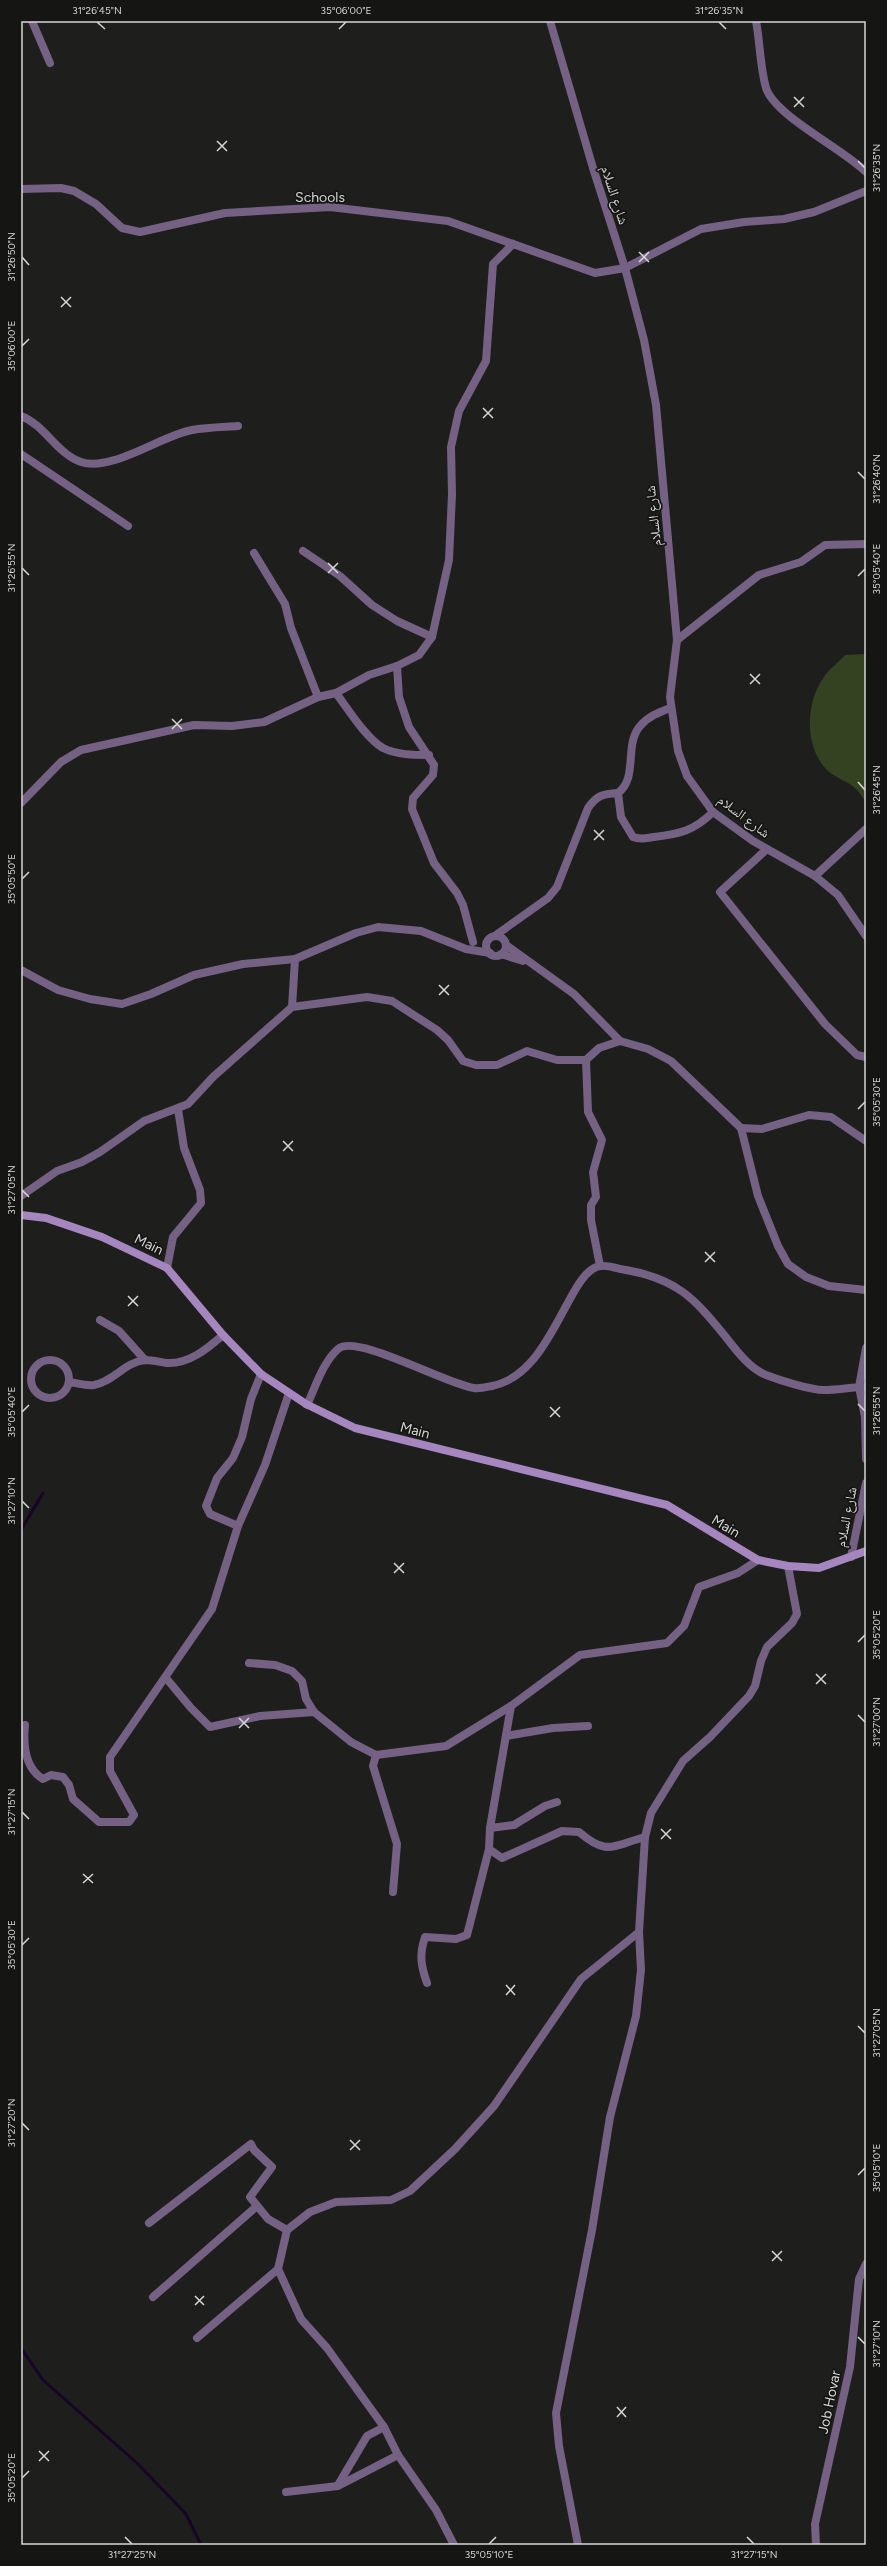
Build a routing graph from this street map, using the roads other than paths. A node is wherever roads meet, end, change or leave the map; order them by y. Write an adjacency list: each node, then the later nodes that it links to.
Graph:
1 (32, 21): 4 (street)
2 (550, 21): 9 (street, شارع السلام)
3 (756, 21): 5 (street)
4 (50, 63)
5 (866, 172)
6 (21, 189): 8 (street, Schools)
7 (866, 191): 9 (street, Schools)
8 (513, 244): 9 (street, Schools); 17 (street)
9 (625, 268): 18 (street, شارع السلام)
10 (21, 416): 11 (street)
11 (238, 426)
12 (21, 454): 13 (street)
13 (128, 526)
14 (866, 544): 18 (street)
15 (303, 551): 17 (street)
16 (254, 553): 21 (street)
17 (432, 637): 19 (street)
18 (677, 640): 22 (street, شارع السلام)
19 (397, 666): 20 (street); 23 (street)
20 (336, 693): 21 (street); 23 (street)
21 (318, 698): 25 (street)
22 (670, 708): 24 (street); 26 (street, شارع السلام)
23 (429, 756): 34 (street)
24 (618, 793): 26 (street); 30 (street)
25 (21, 804)
26 (713, 812): 28 (street, شارع السلام)
27 (866, 829): 29 (street)
28 (767, 849): 29 (street, شارع السلام); 44 (street)
29 (815, 876): 32 (street, شارع السلام)
30 (513, 924): 31 (street); 36 (street)
31 (496, 935): 35 (street); 36 (street)
32 (866, 936)
33 (442, 938): 34 (street); 37 (street); 39 (street)
34 (473, 942): 35 (street)
35 (486, 943): 37 (street)
36 (505, 943): 38 (street); 40 (street)
37 (490, 953): 38 (street)
38 (501, 954): 40 (street)
39 (295, 959): 41 (street); 42 (street)
40 (530, 964): 43 (street)
41 (21, 970)
42 (292, 1007): 45 (street); 46 (street)
43 (620, 1041): 45 (street); 47 (street)
44 (866, 1057)
45 (586, 1060): 51 (street)
46 (178, 1109): 49 (street); 52 (street)
47 (741, 1128): 48 (street); 53 (street)
48 (866, 1141)
49 (21, 1196)
50 (21, 1215): 52 (main road, Main)
51 (600, 1266): 60 (street); 62 (street)
52 (167, 1268): 55 (main road, Main)
53 (866, 1290)
54 (100, 1320): 57 (street)
55 (222, 1335): 57 (street); 58 (main road, Main)
56 (866, 1348): 60 (street)
57 (145, 1360): 59 (street)
58 (261, 1374): 61 (main road, Main); 65 (street)
59 (70, 1382): 59 (street)
60 (863, 1387): 63 (street)
61 (289, 1393): 62 (main road, Main); 65 (street)
62 (307, 1405): 68 (main road, Main)
63 (866, 1459)
64 (866, 1483): 67 (street, شارع السلام)
65 (238, 1526): 71 (street)
66 (866, 1551): 67 (main road, Main)
67 (851, 1557): 69 (main road, Main)
68 (758, 1560): 69 (main road, Main); 72 (street)
69 (788, 1566): 80 (street)
70 (249, 1663): 73 (street)
71 (166, 1678): 73 (street); 74 (street)
72 (511, 1706): 76 (street); 77 (street)
73 (314, 1712): 77 (street)
74 (25, 1725)
75 (588, 1726): 76 (street)
76 (506, 1736): 79 (street)
77 (376, 1755): 82 (street)
78 (557, 1802): 79 (street)
79 (490, 1828): 81 (street)
80 (645, 1837): 81 (street); 83 (street)
81 (489, 1850): 84 (street)
82 (393, 1892)
83 (639, 1932): 87 (street); 97 (street)
84 (427, 1983)
85 (257, 2206): 86 (street); 87 (street); 90 (street)
86 (149, 2223)
87 (287, 2230): 89 (street)
88 (866, 2264): 98 (street, Job Hovar)
89 (278, 2269): 91 (street); 92 (street)
90 (153, 2297)
91 (197, 2338)
92 (384, 2427): 93 (street); 94 (street)
93 (398, 2455): 94 (street); 96 (street)
94 (338, 2486): 95 (street)
95 (286, 2492)
96 (454, 2545)
97 (578, 2545)
98 (816, 2545)

